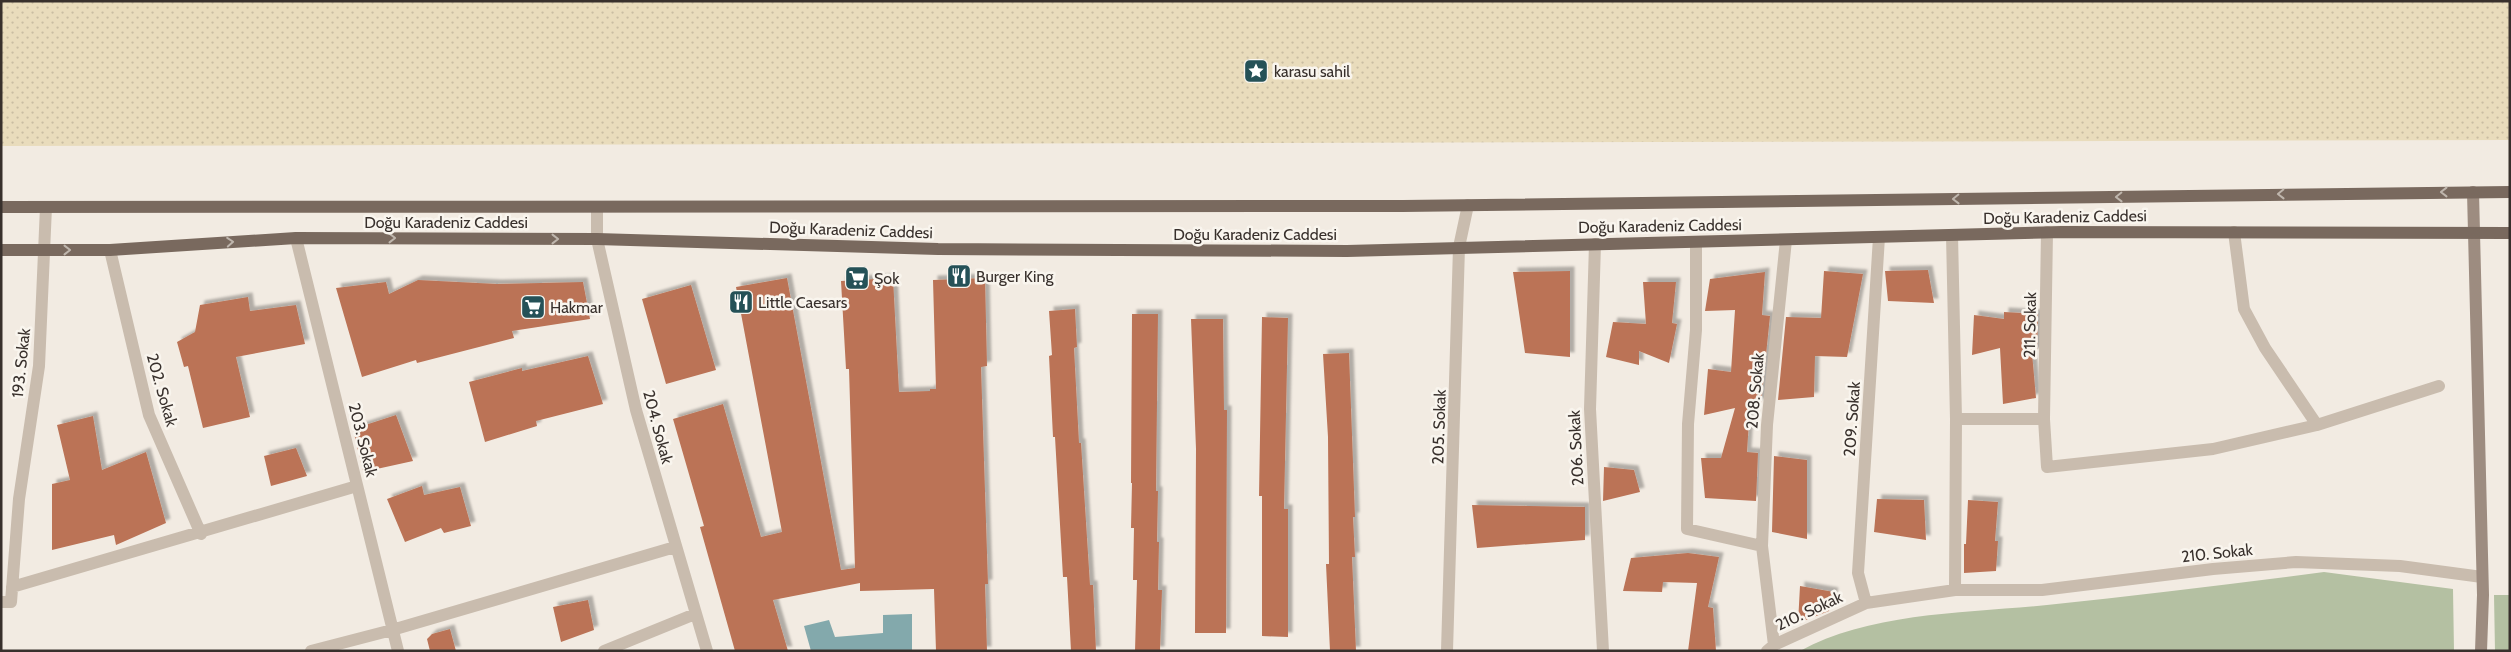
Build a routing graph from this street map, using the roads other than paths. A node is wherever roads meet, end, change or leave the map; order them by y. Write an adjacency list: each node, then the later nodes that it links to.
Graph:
1 (2473, 192): 2 (main road, Doğu Karadeniz Caddesi); 3 (main road, Doğu Karadeniz Caddesi, one-way to 3); 9 (main road)
2 (2510, 192)
3 (1468, 205): 6 (main road, Doğu Karadeniz Caddesi); 18 (street, 205. Sokak)
4 (1, 207): 5 (main road, Doğu Karadeniz Caddesi)
5 (46, 207): 6 (main road, Doğu Karadeniz Caddesi); 20 (street, 193. Sokak)
6 (596, 208): 14 (street, 204. Sokak)
7 (2048, 232): 8 (main road, Doğu Karadeniz Caddesi); 11 (main road, Doğu Karadeniz Caddesi); 24 (street, 211. Sokak)
8 (2234, 232): 9 (main road, Doğu Karadeniz Caddesi); 25 (street)
9 (2475, 232): 10 (main road, Doğu Karadeniz Caddesi); 30 (main road)
10 (2510, 234)
11 (1952, 235): 12 (main road, Doğu Karadeniz Caddesi); 23 (street)
12 (1879, 237): 15 (main road, Doğu Karadeniz Caddesi); 34 (street, 209. Sokak)
13 (296, 238): 14 (main road, Doğu Karadeniz Caddesi, one-way to 14); 21 (main road, Doğu Karadeniz Caddesi, one-way to 13); 26 (street, 203. Sokak)
14 (597, 239): 18 (main road, Doğu Karadeniz Caddesi); 29 (street, 204. Sokak)
15 (1786, 240): 16 (main road, Doğu Karadeniz Caddesi); 28 (street, 208. Sokak)
16 (1696, 242): 17 (main road, Doğu Karadeniz Caddesi); 28 (street)
17 (1595, 244): 18 (main road, Doğu Karadeniz Caddesi); 44 (street, 206. Sokak)
18 (1460, 248): 43 (street, 205. Sokak)
19 (1, 250): 20 (main road, Doğu Karadeniz Caddesi)
20 (45, 250): 21 (main road, Doğu Karadeniz Caddesi, one-way to 21); 31 (street, 193. Sokak)
21 (110, 250): 27 (street, 202. Sokak)
22 (2439, 386): 25 (street)
23 (1956, 419): 24 (street); 32 (street)
24 (2044, 419): 25 (street, 211. Sokak)
25 (2316, 425)
26 (357, 486): 27 (street); 37 (street, 203. Sokak)
27 (201, 534): 31 (street)
28 (1762, 546): 38 (street, 208. Sokak)
29 (675, 547): 36 (street, 204. Sokak); 37 (street)
30 (2482, 577): 32 (street, 210. Sokak); 45 (main road)
31 (12, 587): 33 (street, 193. Sokak)
32 (1955, 590): 34 (street, 210. Sokak)
33 (6, 602): 35 (street)
34 (1866, 603): 38 (street, 210. Sokak)
35 (1, 614)
36 (695, 614): 41 (street); 42 (street, 204. Sokak)
37 (392, 630): 39 (street); 40 (street, 203. Sokak)
38 (1770, 648)
39 (311, 651)
40 (398, 651)
41 (604, 651)
42 (707, 651)
43 (1448, 651)
44 (1603, 651)
45 (2481, 651)

